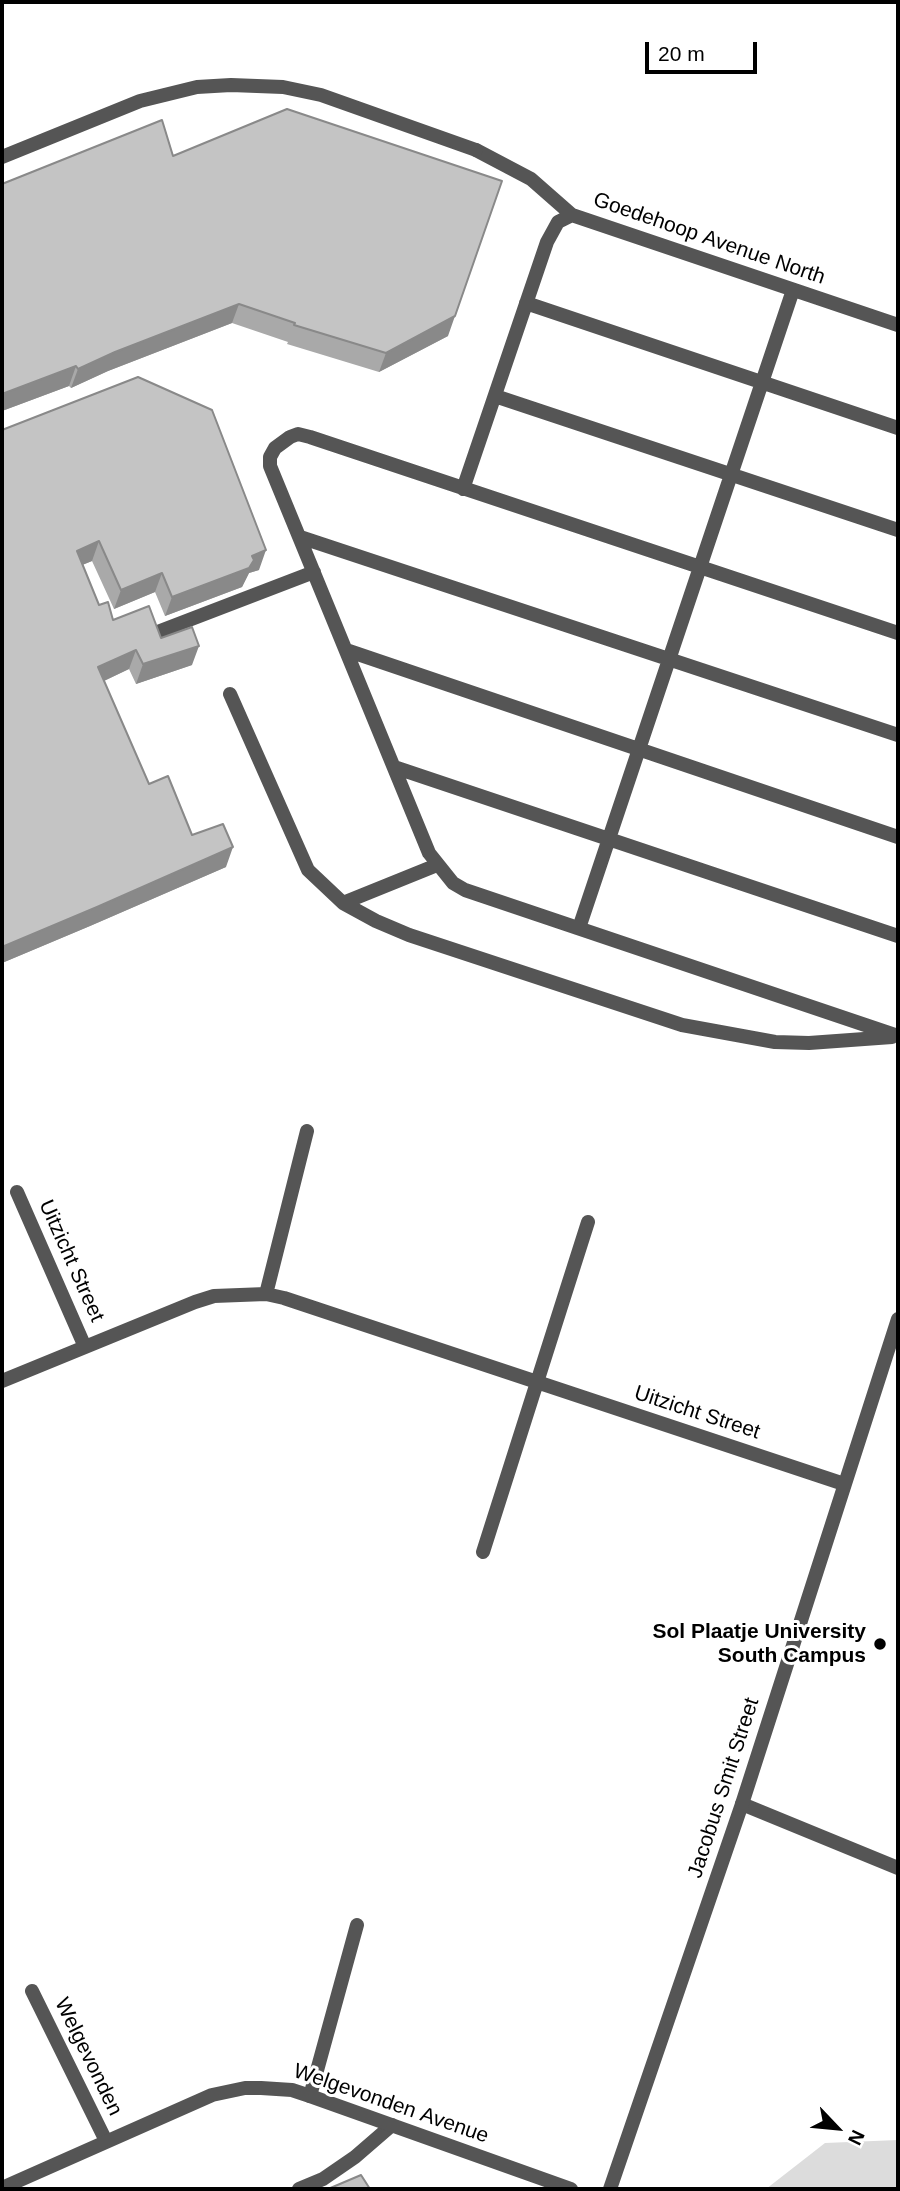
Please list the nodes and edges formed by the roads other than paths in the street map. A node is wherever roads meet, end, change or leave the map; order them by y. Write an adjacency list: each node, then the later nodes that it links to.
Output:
1 (2, 157): 2 (street, Goedehoop Avenue North)
2 (572, 215): 3 (street, Goedehoop Avenue North); 4 (street)
3 (793, 290): 5 (street, Goedehoop Avenue North); 6 (street)
4 (526, 303): 6 (street); 7 (street)
5 (898, 325)
6 (762, 382): 8 (street); 9 (street)
7 (495, 396): 9 (street); 10 (street)
8 (898, 428)
9 (730, 473): 11 (street); 13 (street)
10 (463, 489): 12 (street); 13 (street)
11 (898, 530)
12 (300, 537): 14 (street); 18 (street)
13 (699, 567): 16 (street); 18 (street)
14 (314, 572): 15 (street); 17 (street)
15 (155, 633)
16 (898, 633)
17 (346, 650): 21 (street); 22 (street)
18 (668, 657): 20 (street); 21 (street)
19 (230, 694): 26 (street)
20 (898, 735)
21 (639, 748): 23 (street); 24 (street)
22 (394, 767): 24 (street); 25 (street)
23 (898, 837)
24 (608, 839): 27 (street); 28 (street)
25 (437, 865): 26 (street); 27 (street)
26 (343, 903): 29 (street)
27 (579, 928): 29 (street)
28 (898, 936)
29 (898, 1036)
30 (307, 1131): 33 (street)
31 (17, 1192): 35 (street, Uitzicht Street)
32 (588, 1222): 37 (street)
33 (266, 1294): 35 (street, Uitzicht Street); 37 (street, Uitzicht Street)
34 (898, 1319): 38 (street, Jacobus Smit Street)
35 (85, 1347): 36 (street, Uitzicht Street)
36 (2, 1381)
37 (536, 1381): 38 (street, Uitzicht Street); 39 (street)
38 (844, 1484): 40 (street, Jacobus Smit Street)
39 (483, 1552)
40 (742, 1804): 41 (street); 50 (street, Jacobus Smit Street)
41 (898, 1868)
42 (357, 1925): 44 (street)
43 (32, 1991): 46 (street, Welgevonden)
44 (310, 2096): 45 (street, Welgevonden Avenue); 46 (street, Welgevonden Avenue)
45 (392, 2125): 48 (street); 49 (street, Welgevonden Avenue)
46 (106, 2141): 47 (street, Welgevonden Avenue)
47 (2, 2188)
48 (299, 2189)
49 (572, 2189)
50 (610, 2189)

